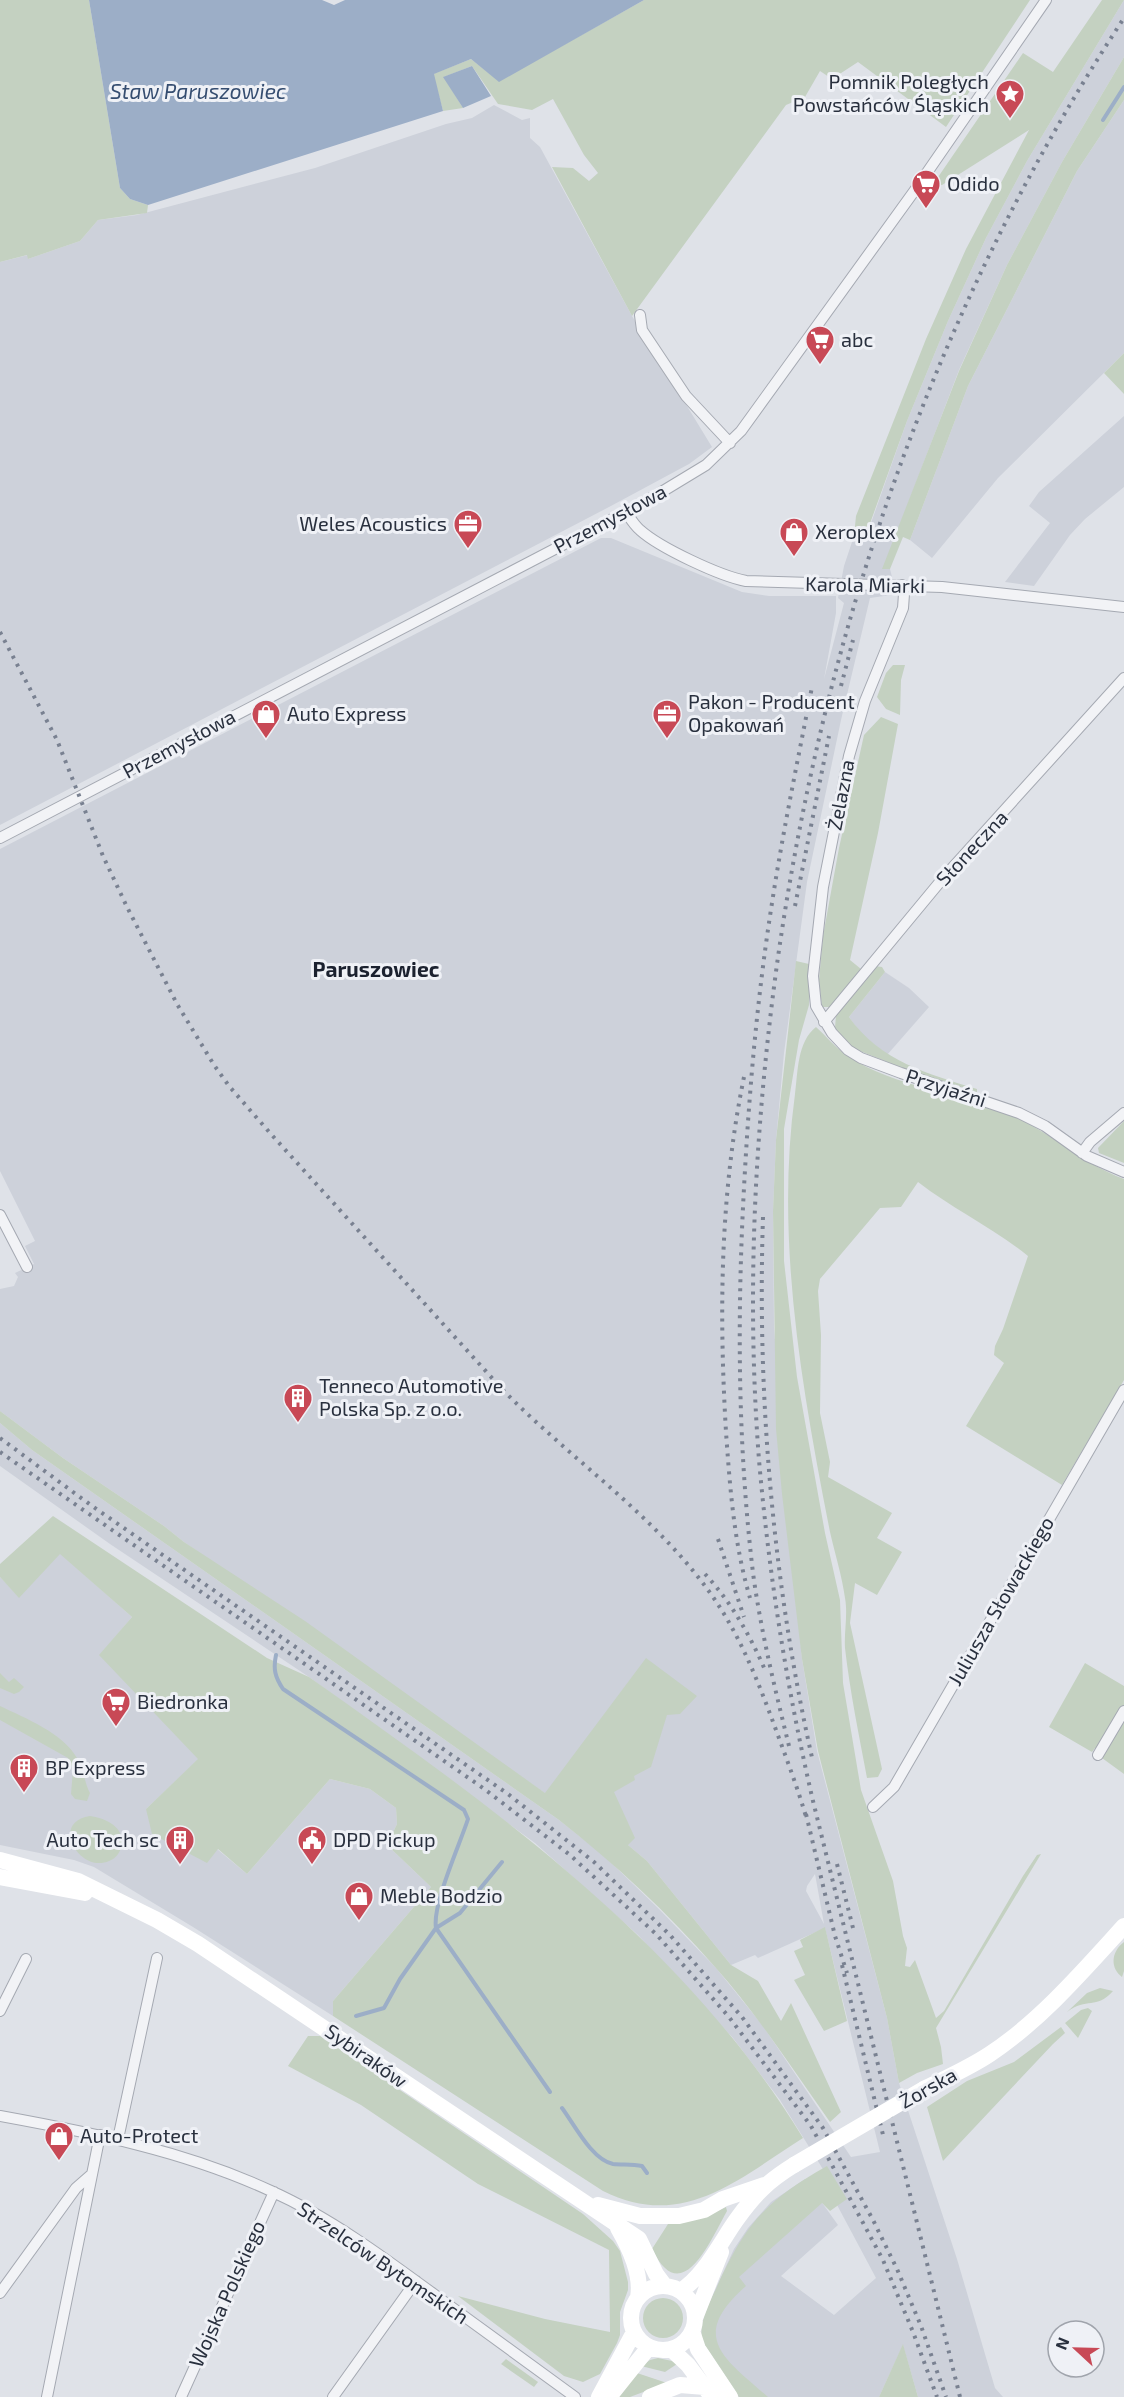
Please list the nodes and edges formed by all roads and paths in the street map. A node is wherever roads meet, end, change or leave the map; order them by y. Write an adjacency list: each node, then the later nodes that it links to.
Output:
1 (1046, 0): 3 (street, Przemysłowa)
2 (640, 315): 3 (street)
3 (730, 443): 4 (street, Przemysłowa)
4 (626, 512): 5 (street, Karola Miarki); 8 (street, Przemysłowa)
5 (902, 585): 6 (street, Karola Miarki); 9 (street, Żelazna)
6 (1124, 607)
7 (1124, 678): 9 (street, Słoneczna)
8 (0, 838)
9 (821, 1017): 11 (street, Przyjaźni)
10 (1124, 1113): 11 (street)
11 (1082, 1153): 12 (street, Przyjaźni)
12 (1124, 1173)
13 (0, 1215): 14 (street)
14 (27, 1267)
15 (1124, 1390): 18 (street, Juliusza Słowackiego)
16 (1124, 1711): 17 (street)
17 (1098, 1755)
18 (873, 1807)
19 (0, 1860): 21 (main road, Sybiraków)
20 (0, 1877): 21 (main road, Sybiraków)
21 (111, 1899): 32 (main road, Sybiraków)
22 (1124, 1926): 30 (main road, Żorska, bridge)
23 (157, 1958): 28 (street)
24 (26, 1959): 25 (street)
25 (0, 2011)
26 (0, 2116): 27 (street, Strzelców Bytomskich)
27 (100, 2135): 28 (street, Strzelców Bytomskich); 29 (street)
28 (118, 2139): 31 (street, Strzelców Bytomskich)
29 (92, 2174): 37 (street); 44 (street)
30 (764, 2185): 32 (main road); 34 (main road, Żorska)
31 (274, 2192): 35 (street, Strzelców Bytomskich); 45 (street, Wojska Polskiego)
32 (586, 2202): 33 (main road, Sybiraków)
33 (615, 2223): 36 (main road, Sybiraków); 38 (main road, Sybiraków)
34 (725, 2239): 36 (main road, Żorska); 39 (main road, Żorska)
35 (416, 2281): 46 (street); 47 (street, Strzelców Bytomskich)
36 (673, 2288): 38 (main road); 39 (main road)
37 (0, 2293)
38 (638, 2298): 40 (main road)
39 (693, 2324): 42 (main road); 51 (main road)
40 (634, 2332): 41 (main road); 48 (main road)
41 (649, 2347): 42 (main road); 49 (main road)
42 (671, 2349): 43 (main road)
43 (708, 2392): 50 (main road)
44 (47, 2397)
45 (181, 2397)
46 (333, 2397)
47 (575, 2397)
48 (599, 2397)
49 (609, 2397)
50 (650, 2397)
51 (730, 2397)

